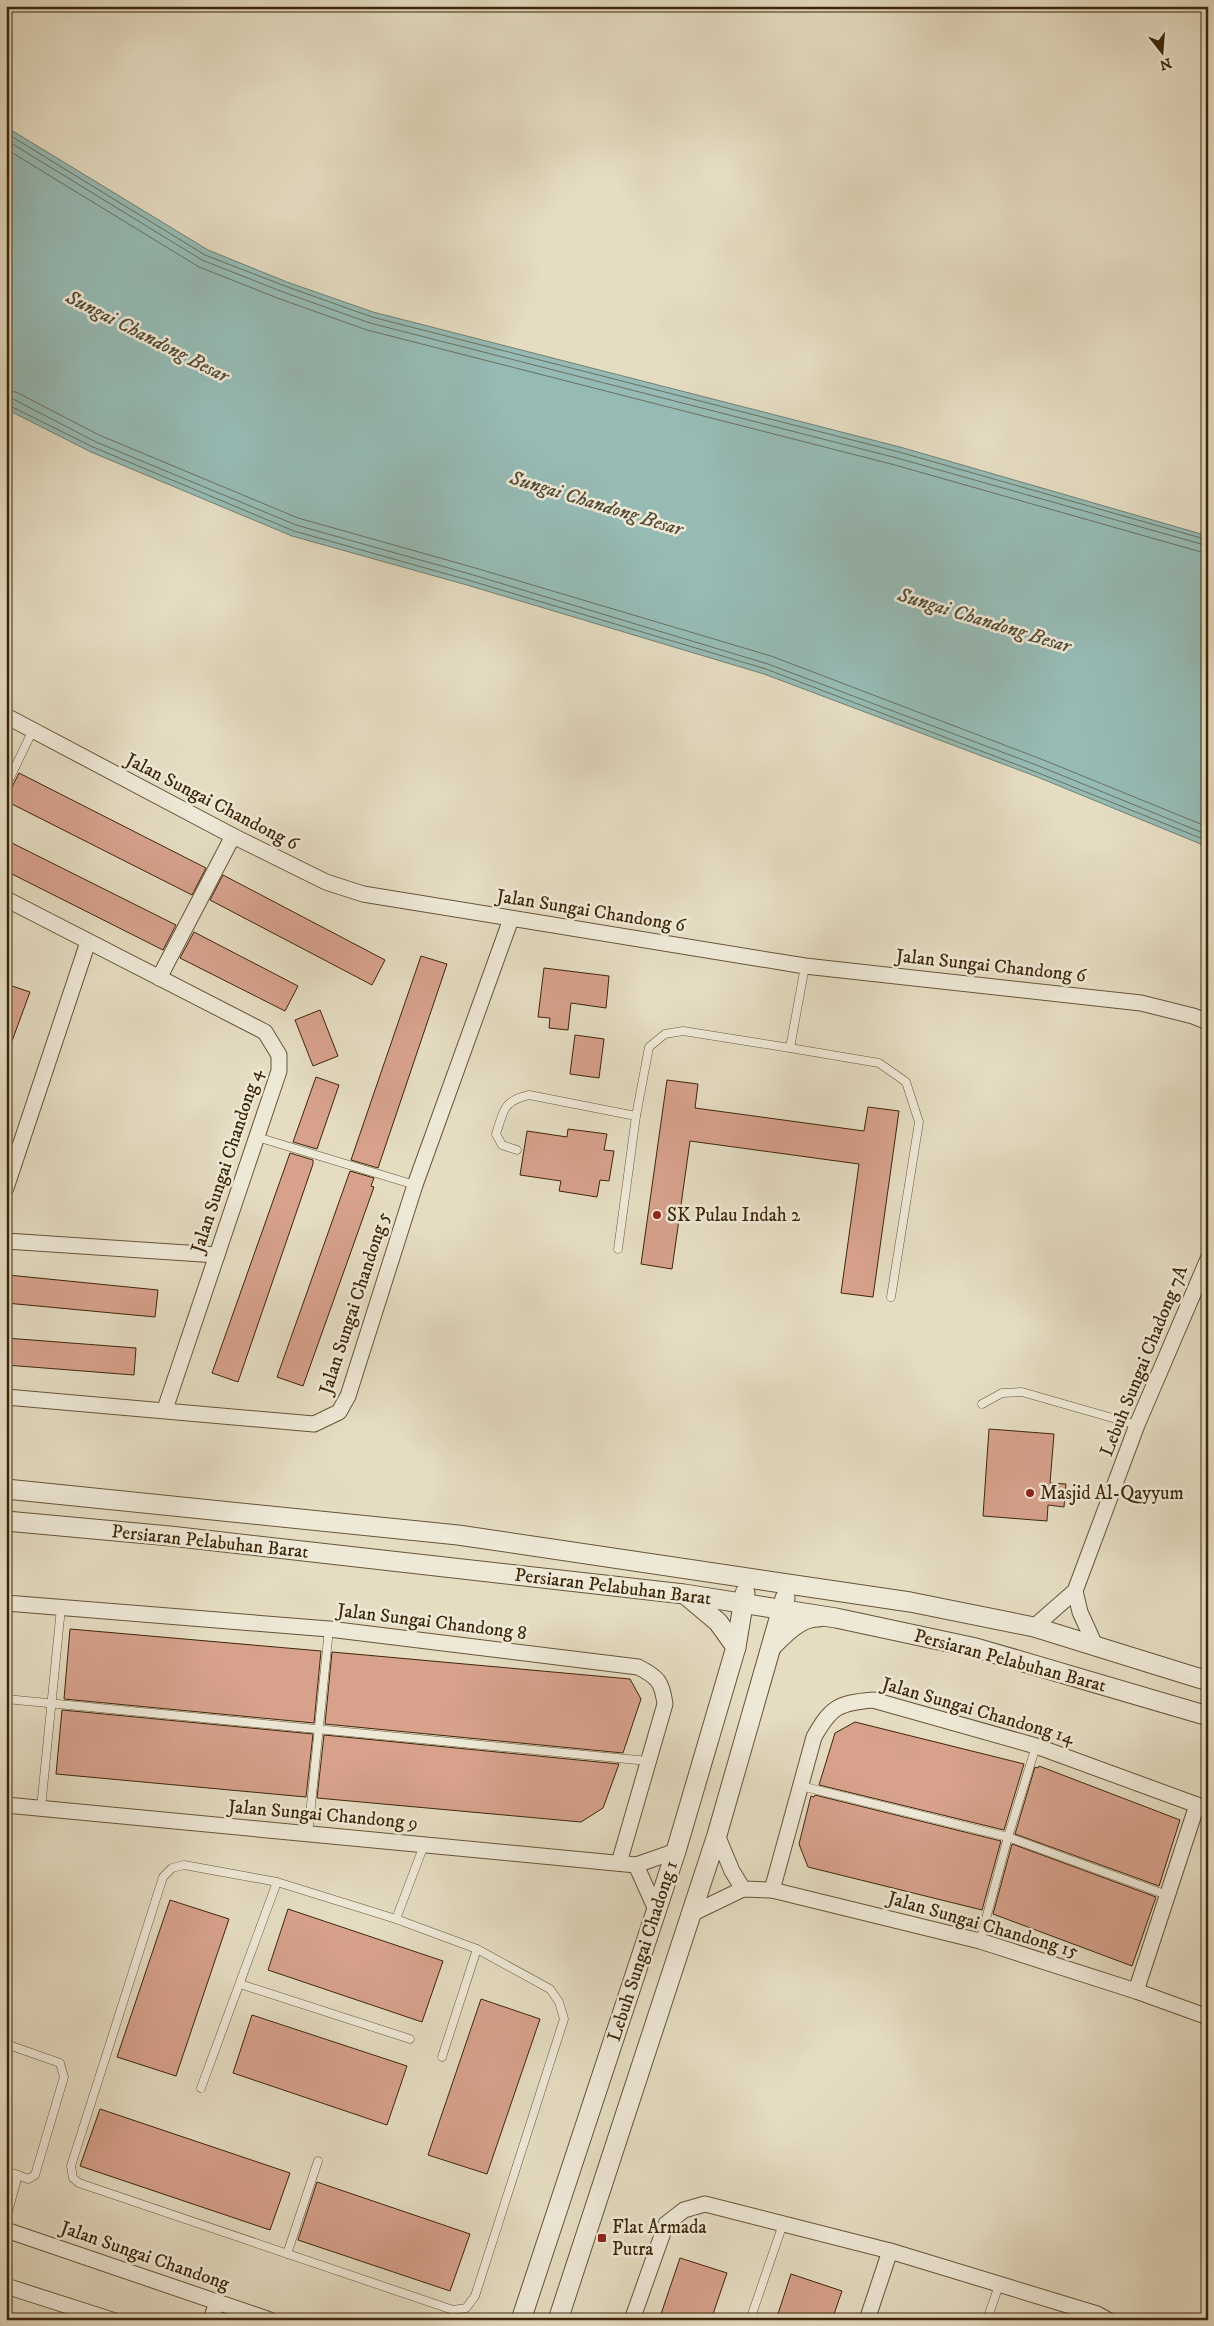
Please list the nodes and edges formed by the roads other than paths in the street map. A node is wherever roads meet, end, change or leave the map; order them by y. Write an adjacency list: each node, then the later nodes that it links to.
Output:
1 (6, 716): 2 (street, Jalan Sungai Chandong 6)
2 (32, 732): 3 (lane); 4 (street, Jalan Sungai Chandong 6)
3 (6, 786)
4 (233, 836): 6 (street, Jalan Sungai Chandong 6); 9 (street)
5 (6, 899): 7 (street, Jalan Sungai Chandong 4)
6 (511, 919): 8 (street, Jalan Sungai Chandong 6); 16 (street, Jalan Sungai Chandong 5)
7 (88, 942): 9 (street, Jalan Sungai Chandong 4); 15 (street)
8 (805, 966): 10 (street, Jalan Sungai Chandong 6); 11 (lane)
9 (159, 978): 13 (street, Jalan Sungai Chandong 4)
10 (1208, 1022)
11 (790, 1048): 12 (lane); 22 (lane)
12 (636, 1116): 14 (lane); 19 (lane)
13 (257, 1138): 16 (lane); 20 (street, Jalan Sungai Chandong 4)
14 (517, 1150)
15 (10, 1162): 17 (street)
16 (415, 1185): 25 (street, Jalan Sungai Chandong 5)
17 (6, 1188)
18 (6, 1240): 20 (street)
19 (618, 1250)
20 (217, 1255): 25 (street, Jalan Sungai Chandong 4)
21 (1207, 1263): 26 (street, Lebuh Sungai Chadong 7A)
22 (891, 1297)
23 (6, 1397): 25 (street, Jalan Sungai Chandong 5)
24 (982, 1404): 26 (lane)
25 (165, 1409)
26 (1137, 1425): 33 (street, Lebuh Sungai Chadong 7A)
27 (6, 1489): 28 (street, Persiaran Pelabuhan Barat)
28 (176, 1506): 30 (street); 31 (street, Persiaran Pelabuhan Barat)
29 (6, 1521): 30 (street, Persiaran Pelabuhan Barat)
30 (170, 1536): 34 (street, Persiaran Pelabuhan Barat)
31 (748, 1578): 32 (street, Persiaran Pelabuhan Barat); 36 (street, Lebuh Sungai Chadong 1)
32 (789, 1585): 38 (street, Lebuh Sungai Chadong 1); 40 (street, Persiaran Pelabuhan Barat)
33 (1075, 1590): 40 (street); 43 (street)
34 (684, 1594): 36 (street, Persiaran Pelabuhan Barat); 44 (street)
35 (6, 1603): 37 (street, Jalan Sungai Chandong 8)
36 (742, 1604): 38 (street, Persiaran Pelabuhan Barat); 44 (street, Lebuh Sungai Chadong 1)
37 (61, 1608): 41 (street, Jalan Sungai Chandong 8); 47 (lane)
38 (782, 1610): 39 (street, Persiaran Pelabuhan Barat); 42 (street, Lebuh Sungai Chadong 1)
39 (836, 1618): 42 (street); 48 (street, Persiaran Pelabuhan Barat)
40 (1034, 1627): 43 (street, Persiaran Pelabuhan Barat)
41 (329, 1629): 49 (lane); 51 (street, Jalan Sungai Chandong 8)
42 (773, 1645): 57 (street, Lebuh Sungai Chadong 1)
43 (1095, 1645): 45 (street, Persiaran Pelabuhan Barat)
44 (736, 1647): 60 (street, Lebuh Sungai Chadong 1)
45 (1208, 1681)
46 (6, 1699): 47 (lane)
47 (51, 1703): 49 (lane); 55 (lane)
48 (1208, 1716)
49 (319, 1729): 51 (lane); 56 (lane)
50 (1036, 1746): 52 (street, Jalan Sungai Chandong 14); 54 (street, Jalan Sungai Chandong 14); 58 (lane)
51 (648, 1761): 61 (street, Jalan Sungai Chandong 8)
52 (801, 1786): 58 (lane); 65 (street, Jalan Sungai Chandong 14)
53 (6, 1805): 55 (street, Jalan Sungai Chandong 9)
54 (1202, 1807): 66 (street)
55 (41, 1808): 56 (street, Jalan Sungai Chandong 9)
56 (308, 1834): 59 (street, Jalan Sungai Chandong 9)
57 (717, 1835): 64 (street); 68 (street, Lebuh Sungai Chadong 1)
58 (1008, 1837): 66 (lane); 70 (lane)
59 (424, 1845): 61 (street, Jalan Sungai Chandong 9); 69 (lane)
60 (676, 1850): 62 (street, Jalan Sungai Chandong 9); 67 (street, Lebuh Sungai Chadong 1)
61 (619, 1863): 62 (street, Jalan Sungai Chandong 9)
62 (636, 1865): 67 (street)
63 (277, 1882): 69 (lane); 72 (lane); 86 (lane)
64 (743, 1888): 65 (street, Jalan Sungai Chandong 15); 68 (street)
65 (772, 1890): 70 (street, Jalan Sungai Chandong 15)
66 (1167, 1894): 73 (street)
67 (657, 1912): 94 (street, Lebuh Sungai Chadong 1)
68 (689, 1915): 95 (street, Lebuh Sungai Chadong 1)
69 (396, 1919): 71 (lane)
70 (980, 1941): 73 (street, Jalan Sungai Chandong 15)
71 (477, 1949): 77 (lane); 86 (lane)
72 (240, 1984): 75 (lane); 78 (lane)
73 (1136, 1991): 74 (street, Jalan Sungai Chandong 15)
74 (1208, 2017)
75 (410, 2039)
76 (6, 2044): 81 (lane)
77 (442, 2057)
78 (201, 2088)
79 (318, 2162): 86 (lane)
80 (6, 2172): 81 (lane)
81 (18, 2175): 82 (lane)
82 (6, 2219)
83 (783, 2224): 85 (street); 96 (street); 97 (lane)
84 (6, 2230): 89 (street, Jalan Sungai Chandong)
85 (890, 2251): 87 (street); 98 (street)
86 (287, 2254)
87 (1000, 2284): 90 (street); 99 (lane)
88 (6, 2286): 91 (street)
89 (217, 2302): 92 (street); 93 (street, Jalan Sungai Chandong)
90 (1100, 2318)
91 (112, 2320)
92 (211, 2320)
93 (270, 2320)
94 (521, 2320)
95 (558, 2320)
96 (632, 2320)
97 (750, 2320)
98 (866, 2320)
99 (986, 2320)

